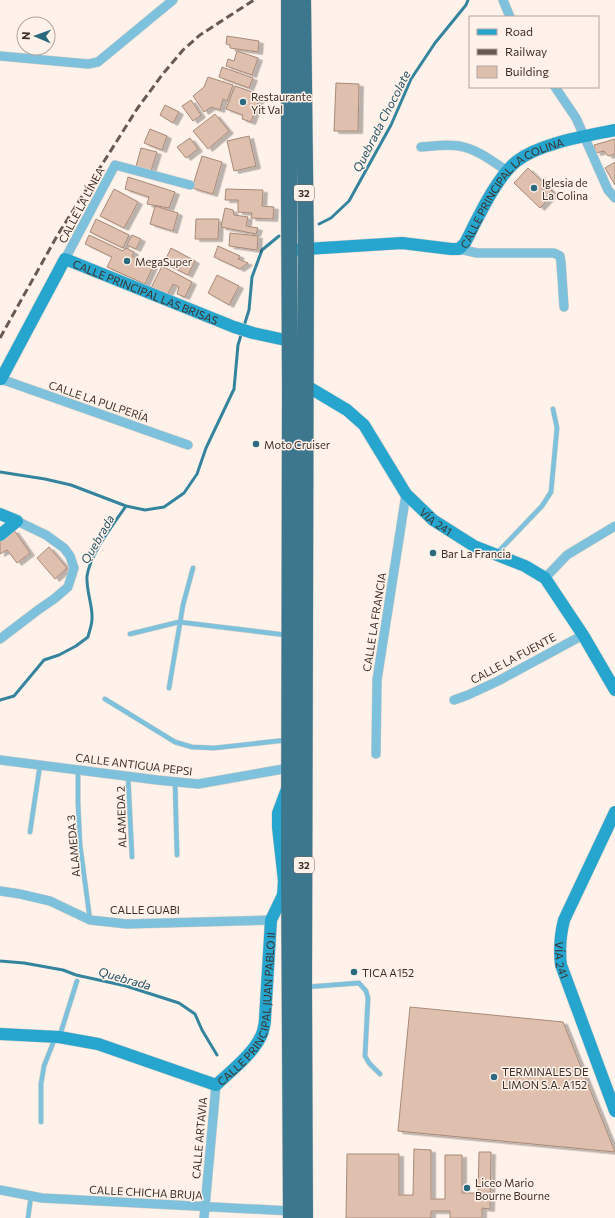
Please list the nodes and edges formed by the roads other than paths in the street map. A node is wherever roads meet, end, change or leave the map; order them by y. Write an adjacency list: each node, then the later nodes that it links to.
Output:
1 (173, 0): 6 (street)
2 (289, 0): 16 (highway, 32)
3 (303, 0): 14 (highway, 32)
4 (503, 0): 5 (street)
5 (510, 16)
6 (0, 56)
7 (556, 88): 9 (street)
8 (615, 130): 9 (street, CALLE PRINCIPAL LA COLINA)
9 (584, 136): 11 (street, CALLE PRINCIPAL LA COLINA); 13 (street)
10 (421, 147): 11 (street)
11 (507, 171): 15 (street, CALLE PRINCIPAL LA COLINA)
12 (190, 185): 17 (street, CALLE LA LÍNEA)
13 (615, 198)
14 (306, 249): 15 (street, CALLE PRINCIPAL LA COLINA); 16 (street, CALLE PRINCIPAL LA COLINA); 21 (highway, 32)
15 (459, 249): 18 (street)
16 (290, 250): 19 (highway, 32)
17 (65, 259): 19 (street, CALLE PRINCIPAL LAS BRISAS); 20 (street, CALLE PRINCIPAL LAS BRISAS)
18 (564, 307)
19 (290, 341): 21 (highway, 32)
20 (0, 380): 23 (street, CALLE LA PULPERÍA)
21 (298, 385): 24 (street, VÍA 241); 35 (highway, 32); 57 (highway, 32)
22 (553, 409): 29 (lane)
23 (188, 446)
24 (406, 494): 29 (street, VÍA 241); 42 (street, CALLE LA FRANCIA)
25 (0, 514): 26 (street)
26 (17, 521): 28 (street); 36 (street)
27 (615, 526): 31 (street)
28 (0, 535)
29 (495, 554): 31 (street, VÍA 241)
30 (193, 568): 32 (lane)
31 (545, 578): 34 (street, VÍA 241)
32 (179, 622): 33 (lane); 35 (lane); 37 (lane)
33 (130, 634)
34 (583, 635): 38 (street, VÍA 241); 40 (street, CALLE LA FUENTE)
35 (289, 636): 41 (highway, 32)
36 (0, 639)
37 (169, 688)
38 (615, 690)
39 (105, 699): 41 (lane)
40 (454, 700)
41 (289, 739): 46 (highway, 32)
42 (376, 754)
43 (0, 760): 44 (street, CALLE ANTIGUA PEPSI)
44 (40, 765): 45 (street, CALLE ANTIGUA PEPSI); 50 (lane)
45 (78, 770): 47 (street, CALLE ANTIGUA PEPSI); 54 (lane, ALAMEDA 3)
46 (289, 775): 48 (street, CALLE ANTIGUA PEPSI); 55 (street, CALLE PRINCIPAL JUAN PABLO II); 67 (highway, 32)
47 (128, 776): 48 (street, CALLE ANTIGUA PEPSI); 52 (lane, ALAMEDA 2)
48 (175, 782): 51 (lane)
49 (615, 812): 62 (street, VÍA 241)
50 (30, 832)
51 (177, 855)
52 (132, 856)
53 (0, 891): 54 (street, CALLE GUABI)
54 (90, 920): 55 (street, CALLE GUABI)
55 (271, 920): 61 (street, CALLE PRINCIPAL JUAN PABLO II)
56 (77, 981): 59 (lane)
57 (304, 987): 60 (lane); 70 (highway, 32)
58 (0, 1034): 59 (street, CALLE PRINCIPAL JUAN PABLO II)
59 (57, 1037): 61 (street, CALLE PRINCIPAL JUAN PABLO II); 63 (lane)
60 (380, 1074)
61 (216, 1085): 66 (street, CALLE ARTAVIA)
62 (615, 1111)
63 (42, 1122)
64 (0, 1190): 65 (street, CALLE CHICHA BRUJA)
65 (31, 1196): 66 (street, CALLE CHICHA BRUJA); 68 (lane)
66 (205, 1207): 67 (street, CALLE CHICHA BRUJA); 69 (street, CALLE ARTAVIA)
67 (291, 1215)
68 (28, 1218)
69 (204, 1218)
70 (305, 1218)

